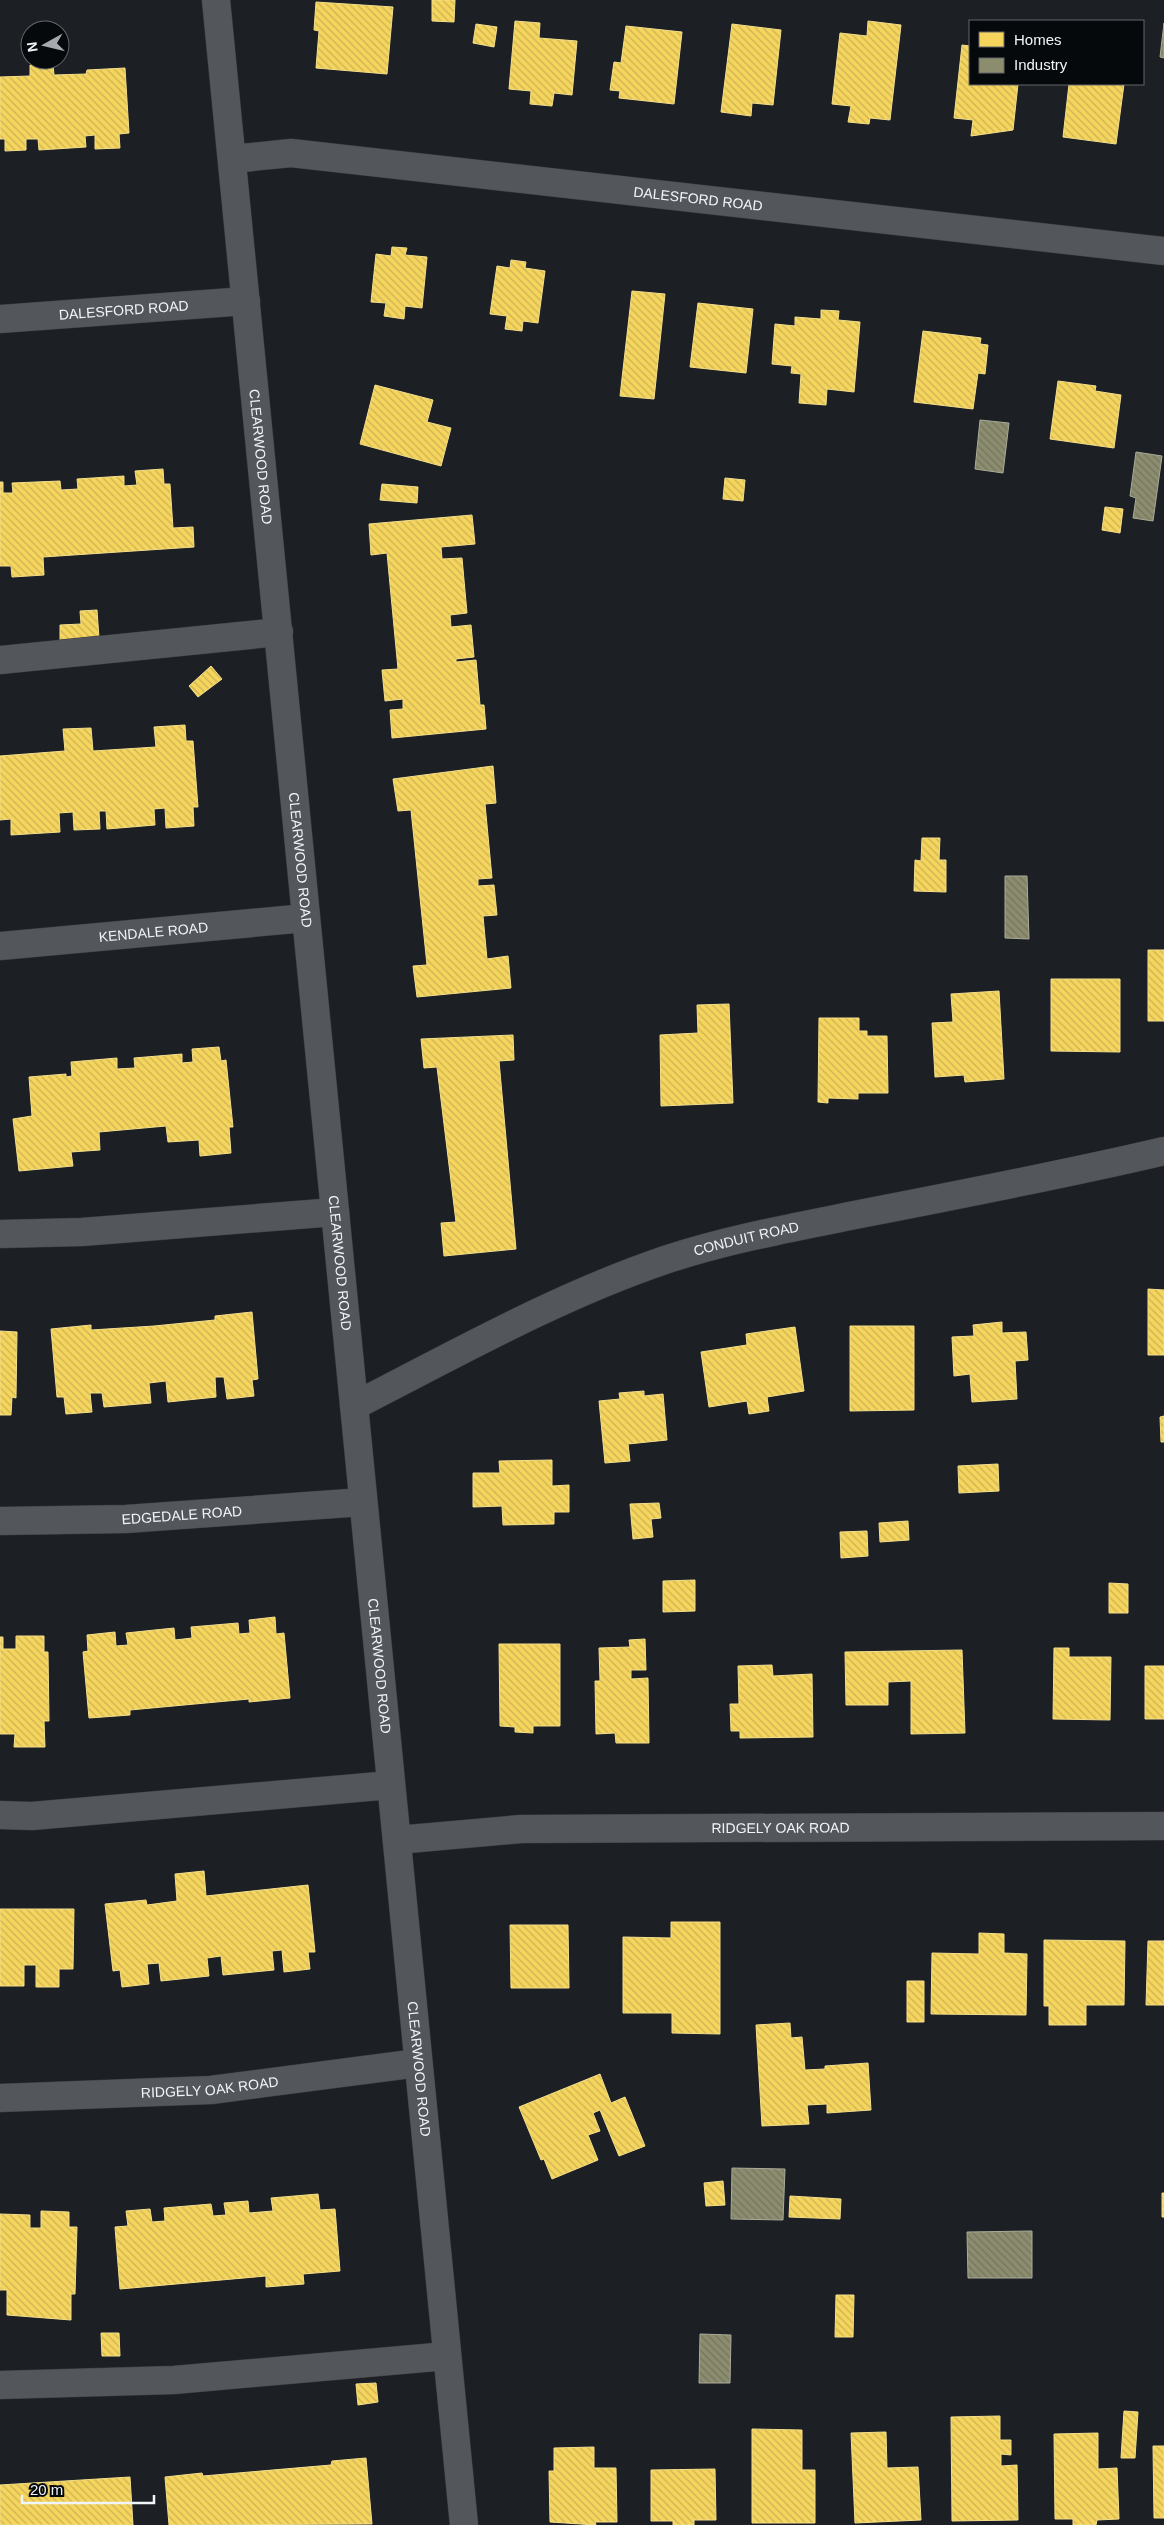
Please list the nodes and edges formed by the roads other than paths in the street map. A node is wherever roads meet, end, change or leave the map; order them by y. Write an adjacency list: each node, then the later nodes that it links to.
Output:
1 (216, 0): 2 (street, CLEARWOOD ROAD)
2 (232, 158): 3 (street, DALESFORD ROAD); 4 (street, CLEARWOOD ROAD)
3 (1164, 251)
4 (246, 301): 5 (street, DALESFORD ROAD); 6 (street, CLEARWOOD ROAD)
5 (0, 318)
6 (279, 632): 7 (street); 8 (street, CLEARWOOD ROAD)
7 (0, 660)
8 (306, 918): 9 (street, KENDALE ROAD); 11 (street, CLEARWOOD ROAD)
9 (0, 946)
10 (1164, 1151): 13 (street, CONDUIT ROAD)
11 (335, 1212): 12 (street); 13 (street, CLEARWOOD ROAD)
12 (0, 1234)
13 (354, 1406): 14 (street, CLEARWOOD ROAD)
14 (363, 1502): 15 (street, EDGEDALE ROAD); 16 (street, CLEARWOOD ROAD)
15 (0, 1521)
16 (391, 1785): 17 (street); 19 (street, CLEARWOOD ROAD)
17 (0, 1815)
18 (1164, 1826): 19 (street, RIDGELY OAK ROAD)
19 (397, 1840): 20 (street, CLEARWOOD ROAD)
20 (418, 2063): 21 (street, RIDGELY OAK ROAD); 22 (street, CLEARWOOD ROAD)
21 (0, 2098)
22 (447, 2356): 23 (street); 24 (street, CLEARWOOD ROAD)
23 (0, 2385)
24 (464, 2525)

